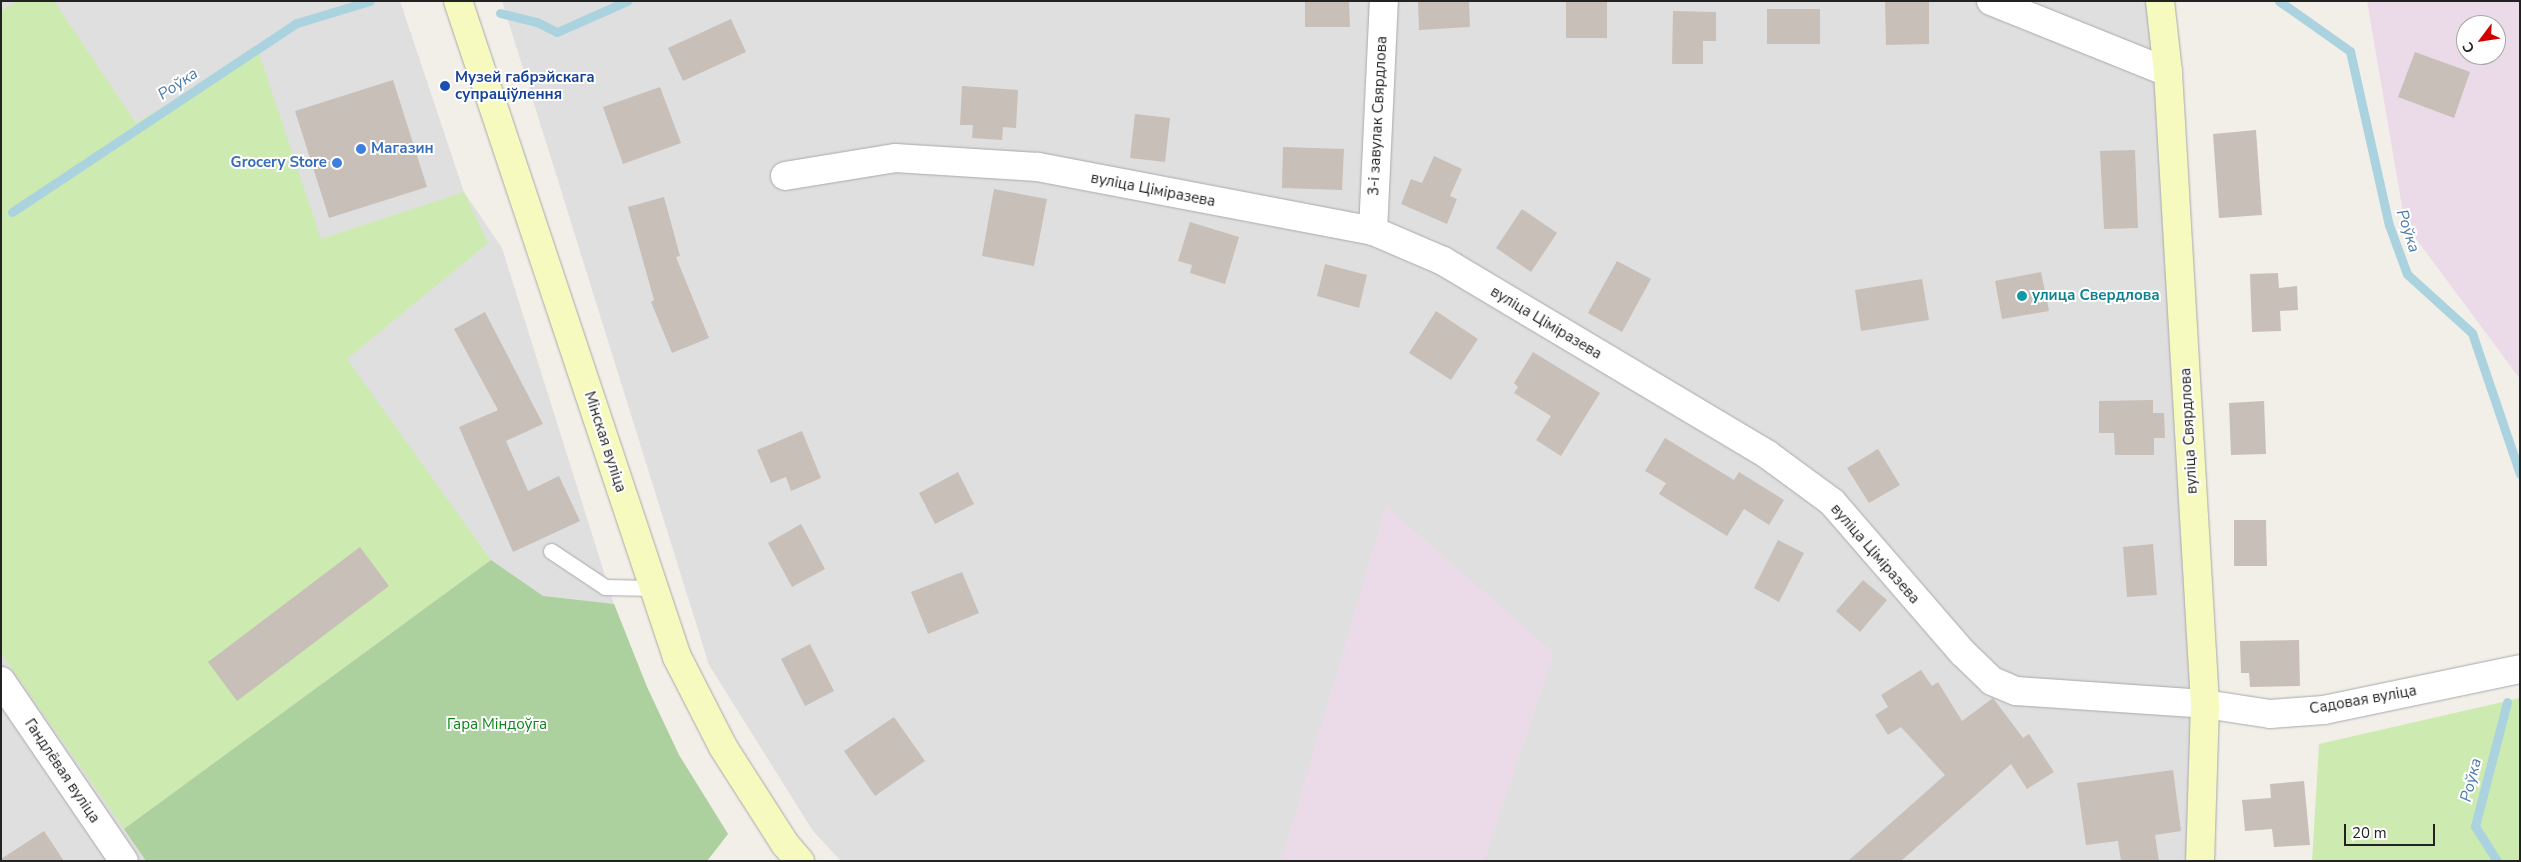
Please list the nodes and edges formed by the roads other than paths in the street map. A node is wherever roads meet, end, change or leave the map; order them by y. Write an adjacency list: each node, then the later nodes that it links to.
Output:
1 (458, 1): 9 (street, Мінская вуліца)
2 (1384, 1): 7 (street, 3-і завулак Свярдлова)
3 (1991, 1): 5 (street)
4 (2160, 1): 5 (street, вуліца Свярдлова)
5 (2168, 72): 12 (street, вуліца Свярдлова)
6 (784, 176): 7 (street, вуліца Ціміразева)
7 (1373, 231): 12 (street, вуліца Ціміразева)
8 (551, 551): 9 (lane)
9 (653, 588): 14 (street, Мінская вуліца)
10 (2520, 669): 12 (street, Садовая вуліца)
11 (1, 681): 13 (street, Гандлёвая вуліца)
12 (2205, 704): 15 (street, вуліца Свярдлова)
13 (124, 861)
14 (800, 861)
15 (2200, 861)

